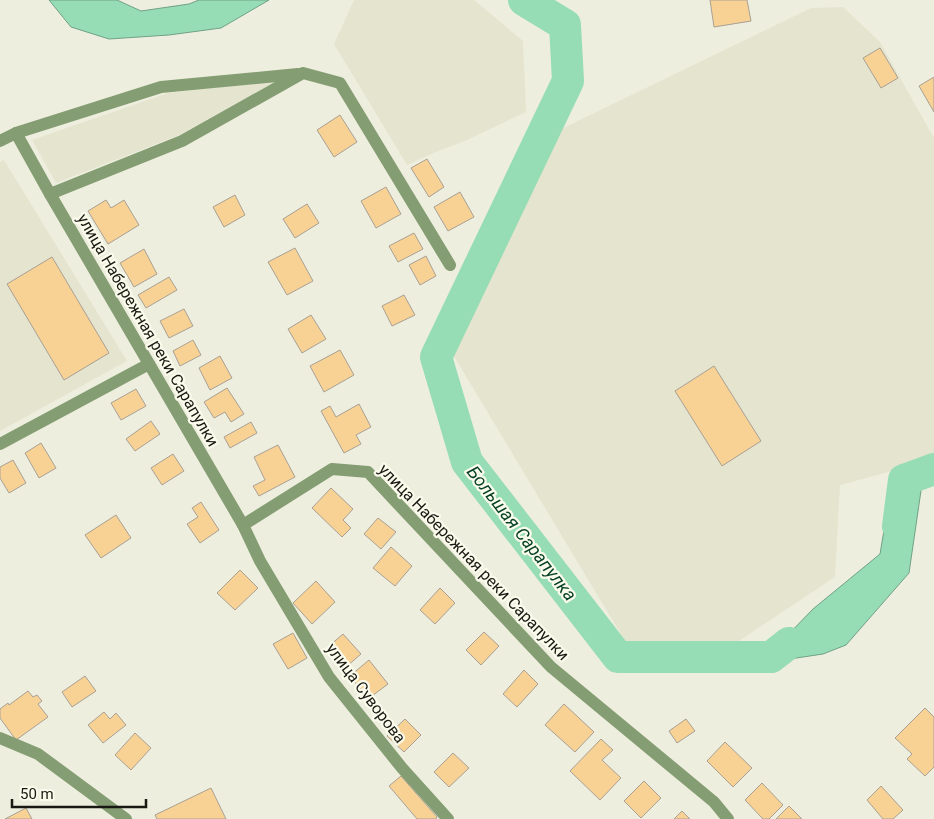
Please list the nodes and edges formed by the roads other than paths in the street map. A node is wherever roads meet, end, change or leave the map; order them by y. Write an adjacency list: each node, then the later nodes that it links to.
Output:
1 (303, 73): 2 (street); 4 (street); 5 (street)
2 (16, 133): 3 (street); 4 (street, улица Набережная реки Сарапулки)
3 (0, 141)
4 (50, 194): 6 (street, улица Набережная реки Сарапулки)
5 (450, 265)
6 (150, 364): 7 (street); 8 (street, улица Набережная реки Сарапулки)
7 (0, 444)
8 (243, 525): 11 (street, улица Суворова); 12 (street, улица Набережная реки Сарапулки)
9 (0, 738): 10 (street)
10 (126, 819)
11 (448, 819)
12 (728, 819)

